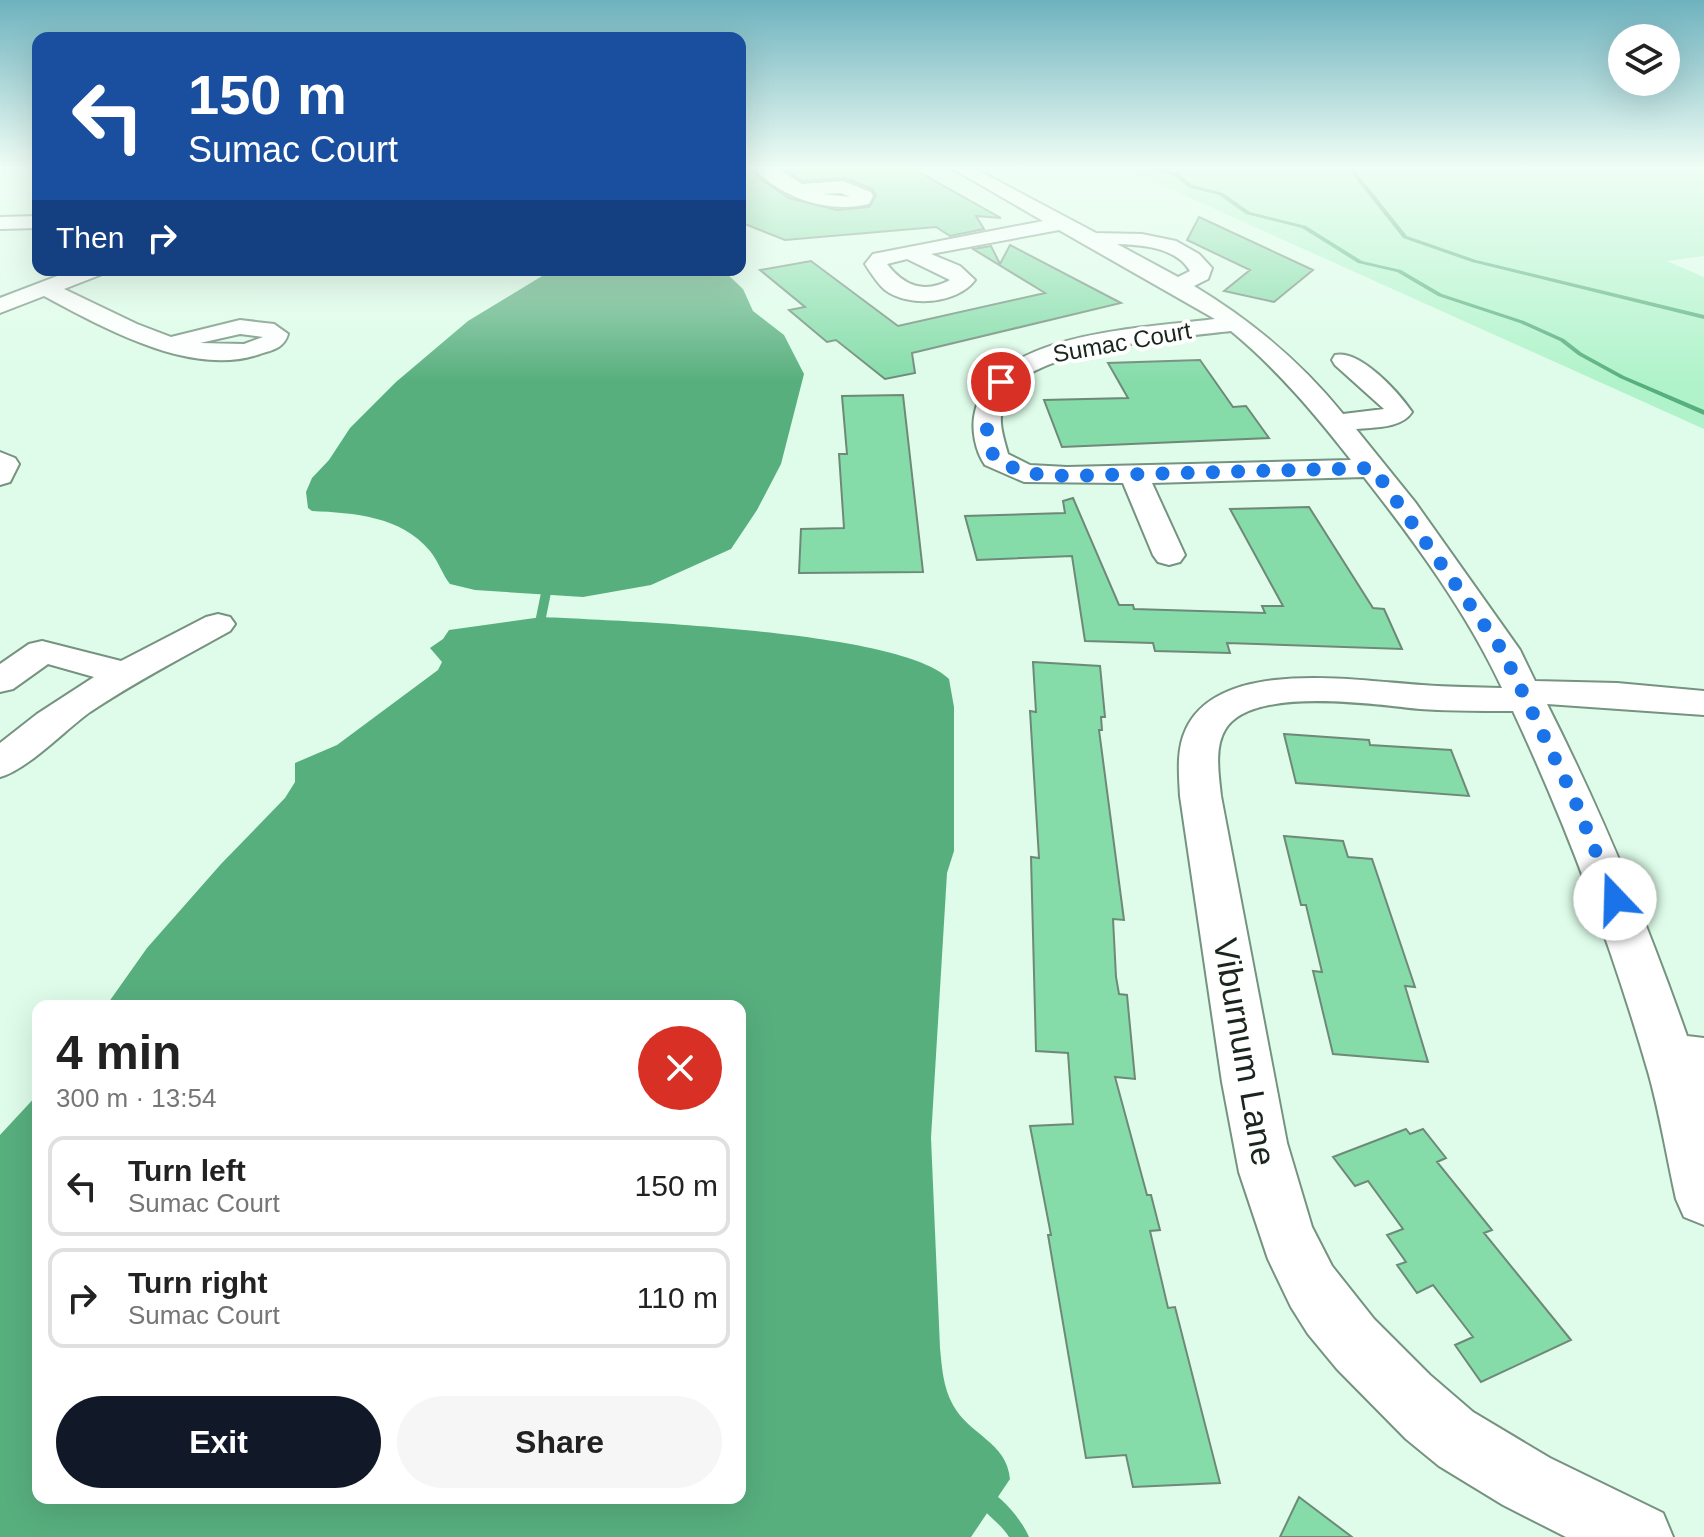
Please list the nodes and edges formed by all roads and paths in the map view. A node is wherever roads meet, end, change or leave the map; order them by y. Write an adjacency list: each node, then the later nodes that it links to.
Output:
1 (1017, 238): 3 (street)
2 (1090, 238): 7 (street)
3 (909, 252)
4 (78, 276): 5 (street)
5 (47, 289): 6 (street); 8 (street)
6 (0, 306)
7 (1235, 323): 10 (street); 13 (street, Sumac Court)
8 (174, 344)
9 (1344, 360): 10 (street)
10 (1339, 423): 12 (street)
11 (0, 461): 14 (street)
12 (1373, 468): 13 (street, Sumac Court); 19 (street)
13 (1134, 475): 15 (street)
14 (0, 476)
15 (1169, 555)
16 (218, 624): 17 (street)
17 (124, 673): 18 (street); 21 (street)
18 (0, 681)
19 (1526, 696): 20 (street, Viburnum Lane); 22 (street); 24 (street, Viburnum Lane)
20 (1704, 703)
21 (8, 747)
22 (1685, 1058): 23 (street)
23 (1704, 1199)
24 (1639, 1537)

